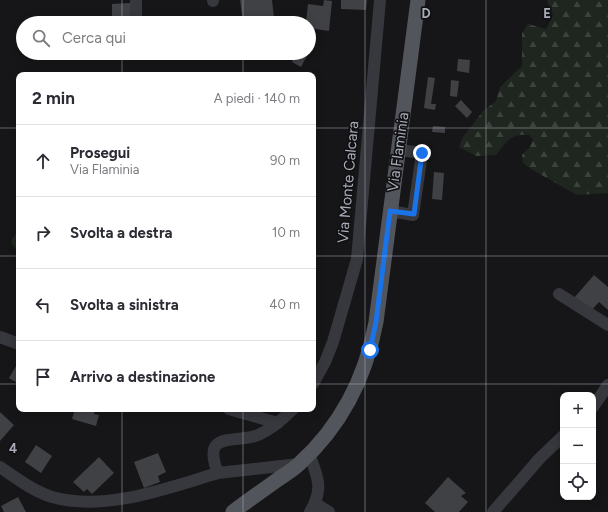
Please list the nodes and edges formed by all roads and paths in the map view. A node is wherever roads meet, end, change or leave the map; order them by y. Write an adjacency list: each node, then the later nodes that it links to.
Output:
1 (136, 0): 4 (street)
2 (380, 0): 11 (street, Via Monte Calcara)
3 (418, 0): 5 (main road, Via Flaminia)
4 (136, 16)
5 (398, 150): 6 (main road, Via Flaminia); 6 (street)
6 (390, 211): 18 (main road, Via Flaminia)
7 (559, 294): 8 (street)
8 (608, 325)
9 (0, 337): 10 (street)
10 (16, 343)
11 (316, 378)
12 (608, 384): 13 (street)
13 (596, 402)
14 (240, 412): 16 (street)
15 (290, 412): 16 (street)
16 (278, 423): 20 (street)
17 (560, 439): 26 (street)
18 (304, 459): 20 (street); 22 (street); 24 (main road, Via Flaminia)
19 (0, 467): 21 (street)
20 (218, 473): 21 (street)
21 (132, 499): 23 (street)
22 (312, 508): 25 (street)
23 (105, 512)
24 (232, 512)
25 (330, 512)
26 (493, 512)

